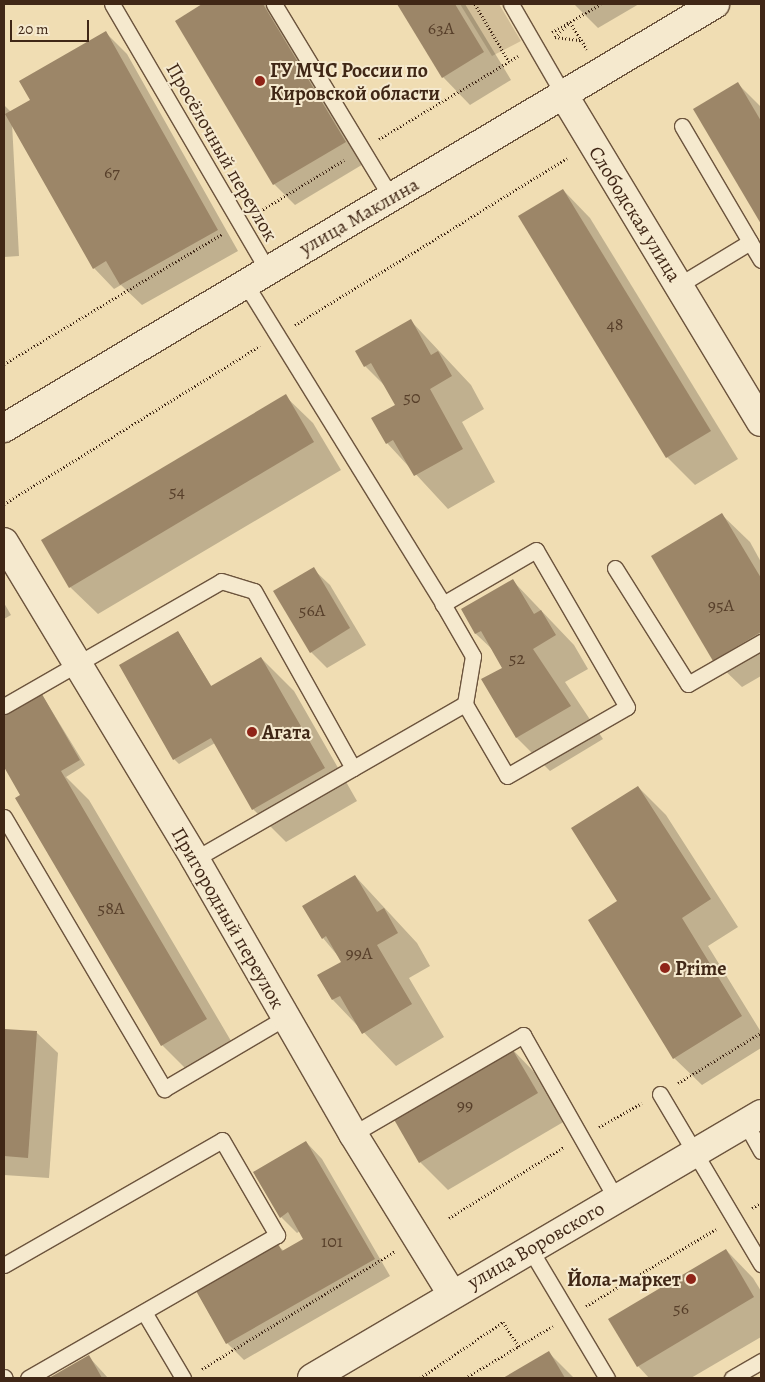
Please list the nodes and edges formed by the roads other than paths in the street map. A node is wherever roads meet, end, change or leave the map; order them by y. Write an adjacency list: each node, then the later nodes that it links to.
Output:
1 (112, 4): 10 (lane, Просёлочный переулок)
2 (274, 4): 7 (lane)
3 (512, 4): 5 (lane, Слободская улица)
4 (715, 4): 5 (street, улица Маклина)
5 (563, 94): 7 (street, улица Маклина); 11 (street, Слободская улица)
6 (682, 126): 8 (lane)
7 (391, 197): 10 (street, улица Маклина)
8 (750, 242): 9 (lane); 11 (lane)
9 (761, 260)
10 (256, 276): 13 (street, улица Маклина); 16 (lane, Просёлочный переулок)
11 (679, 285): 12 (street, Слободская улица)
12 (761, 422)
13 (4, 428)
14 (4, 542): 18 (street, Пригородный переулок)
15 (615, 568): 17 (lane)
16 (443, 604): 19 (lane, Просёлочный переулок); 19 (lane)
17 (761, 642)
18 (77, 662): 20 (lane); 21 (lane); 23 (street, Пригородный переулок)
19 (465, 704): 21 (lane)
20 (4, 706)
21 (353, 768): 23 (lane)
22 (4, 817): 24 (lane)
23 (195, 859): 24 (street, Пригородный переулок)
24 (286, 1017): 27 (street, Пригородный переулок)
25 (660, 1094): 29 (lane)
26 (754, 1119): 28 (lane); 29 (street, улица Воровского)
27 (353, 1134): 30 (lane); 34 (street, Пригородный переулок)
28 (761, 1151)
29 (695, 1153): 30 (street, улица Воровского); 32 (lane)
30 (616, 1199): 31 (street, улица Воровского)
31 (530, 1249): 34 (street, улица Воровского); 40 (lane)
32 (761, 1264)
33 (4, 1265): 35 (lane)
34 (452, 1294): 39 (street, улица Воровского)
35 (144, 1312): 37 (lane); 38 (lane)
36 (761, 1360): 41 (lane)
37 (189, 1376)
38 (28, 1378)
39 (312, 1378)
40 (607, 1378)
41 (732, 1378)

